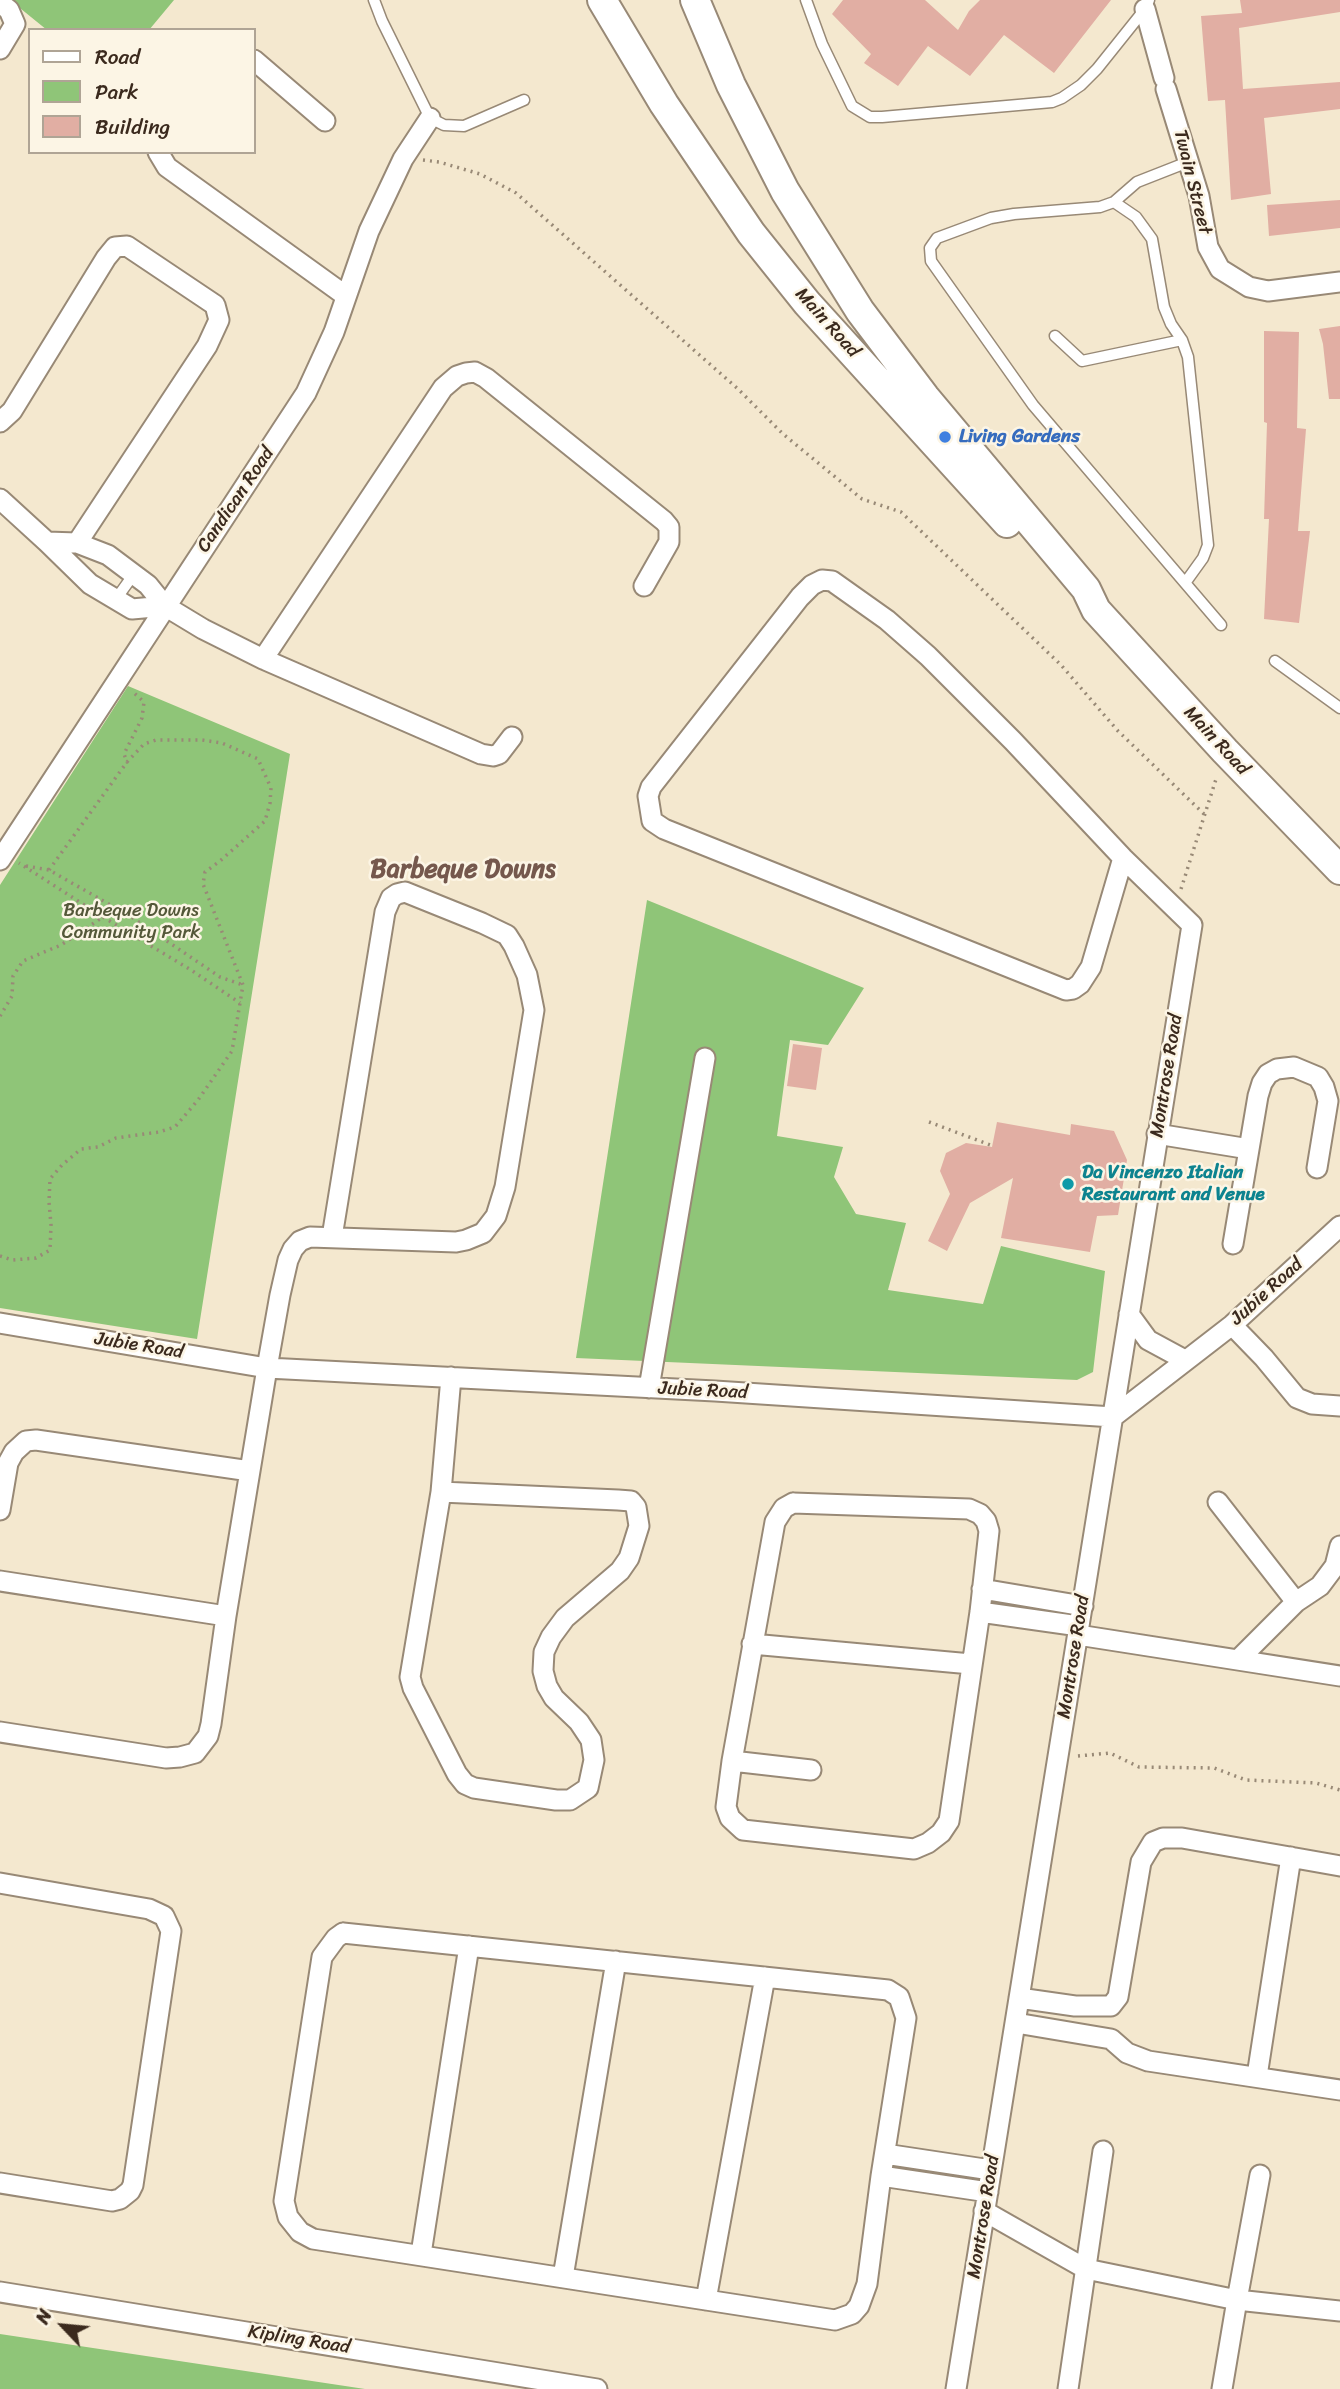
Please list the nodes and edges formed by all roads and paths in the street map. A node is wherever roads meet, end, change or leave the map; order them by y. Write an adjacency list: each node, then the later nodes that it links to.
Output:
1 (374, 0): 10 (lane)
2 (602, 0): 29 (street, Main Road)
3 (695, 0): 29 (street, Main Road)
4 (806, 0): 6 (lane)
5 (0, 3): 7 (street)
6 (1147, 4): 14 (street, Twain Street)
7 (0, 49)
8 (256, 62): 11 (street)
9 (524, 100): 10 (lane)
10 (430, 118): 13 (street, Candican Road)
11 (325, 121)
12 (159, 154): 17 (street)
13 (403, 159): 17 (street, Candican Road); 38 (path)
14 (1188, 162): 15 (lane); 16 (street, Twain Street)
15 (1114, 202): 19 (lane); 25 (lane)
16 (1340, 282)
17 (346, 296): 28 (street, Candican Road)
18 (1055, 336): 19 (lane)
19 (1182, 340): 25 (lane)
20 (0, 422): 23 (street)
21 (0, 499): 22 (street)
22 (47, 542): 23 (street); 27 (street)
23 (78, 543): 24 (street)
24 (134, 574): 27 (lane); 28 (street)
25 (1185, 583): 30 (lane)
26 (644, 586): 31 (street)
27 (116, 599): 28 (street)
28 (165, 606): 31 (street); 33 (street, Candican Road)
29 (1096, 610): 36 (street, Main Road)
30 (1221, 625)
31 (263, 659): 35 (street)
32 (1275, 662): 34 (lane)
33 (119, 677): 37 (path); 39 (street, Candican Road)
34 (1340, 708)
35 (512, 737)
36 (1225, 751): 38 (path); 43 (street, Main Road)
37 (127, 762): 42 (path); 46 (path)
38 (1204, 814): 44 (path)
39 (2, 857): 41 (path)
40 (1123, 858): 40 (street); 44 (street)
41 (24, 866): 42 (path); 45 (path)
42 (49, 870): 46 (path)
43 (1340, 870)
44 (1175, 907): 51 (street, Montrose Road)
45 (103, 917): 47 (path); 48 (path)
46 (243, 985): 47 (path)
47 (240, 1003): 58 (path)
48 (0, 1016)
49 (705, 1058): 65 (street)
50 (929, 1122): 52 (path)
51 (1157, 1134): 53 (street); 59 (street, Montrose Road)
52 (993, 1146)
53 (1249, 1149): 54 (street); 57 (street)
54 (1317, 1168)
55 (1340, 1226): 61 (street, Jubie Road)
56 (332, 1237): 56 (street); 63 (street)
57 (1233, 1244)
58 (0, 1256)
59 (1129, 1314): 62 (street); 67 (street, Montrose Road)
60 (0, 1323): 63 (street, Jubie Road)
61 (1232, 1325): 62 (street, Jubie Road); 66 (street)
62 (1185, 1360): 67 (street, Jubie Road)
63 (267, 1367): 64 (street, Jubie Road); 68 (street)
64 (451, 1377): 65 (street, Jubie Road); 69 (street)
65 (649, 1388): 67 (street, Jubie Road)
66 (1340, 1406)
67 (1112, 1417): 76 (street, Montrose Road)
68 (250, 1471): 71 (street); 78 (street)
69 (441, 1492): 69 (street)
70 (1218, 1502): 75 (street)
71 (0, 1510)
72 (1340, 1546): 75 (street)
73 (0, 1581): 78 (street)
74 (982, 1589): 76 (street); 77 (street); 80 (street)
75 (1296, 1602): 81 (street)
76 (1083, 1606): 79 (street, Montrose Road)
77 (980, 1612): 79 (street); 82 (street)
78 (226, 1616): 84 (street)
79 (1079, 1630): 81 (street); 85 (street, Montrose Road)
80 (752, 1644): 82 (street); 86 (street)
81 (1239, 1659): 83 (street)
82 (971, 1664): 86 (street)
83 (1340, 1676)
84 (0, 1732)
85 (1058, 1758): 88 (path); 95 (street, Montrose Road)
86 (732, 1761): 87 (street)
87 (811, 1770)
88 (1340, 1790)
89 (1291, 1857): 90 (street); 95 (street); 97 (street)
90 (1340, 1866)
91 (0, 1883): 104 (street)
92 (469, 1946): 93 (street); 106 (street); 106 (street)
93 (617, 1961): 94 (street); 108 (street)
94 (765, 1977): 100 (street); 110 (street)
95 (1019, 1998): 96 (street, Montrose Road)
96 (1016, 2023): 97 (street); 101 (street, Montrose Road)
97 (1257, 2076): 98 (street)
98 (1340, 2090)
99 (1103, 2151): 107 (street)
100 (885, 2154): 101 (street); 103 (street)
101 (991, 2170): 105 (street, Montrose Road)
102 (1260, 2175): 111 (street)
103 (881, 2176): 105 (street); 110 (street)
104 (0, 2183)
105 (986, 2202): 107 (street); 114 (street, Montrose Road)
106 (421, 2254): 108 (street)
107 (1086, 2269): 111 (street); 115 (street)
108 (563, 2277): 110 (street)
109 (0, 2292): 113 (street, Kipling Road)
110 (706, 2300)
111 (1237, 2300): 112 (street); 116 (street)
112 (1340, 2311)
113 (597, 2389)
114 (957, 2389)
115 (1068, 2389)
116 (1222, 2389)

